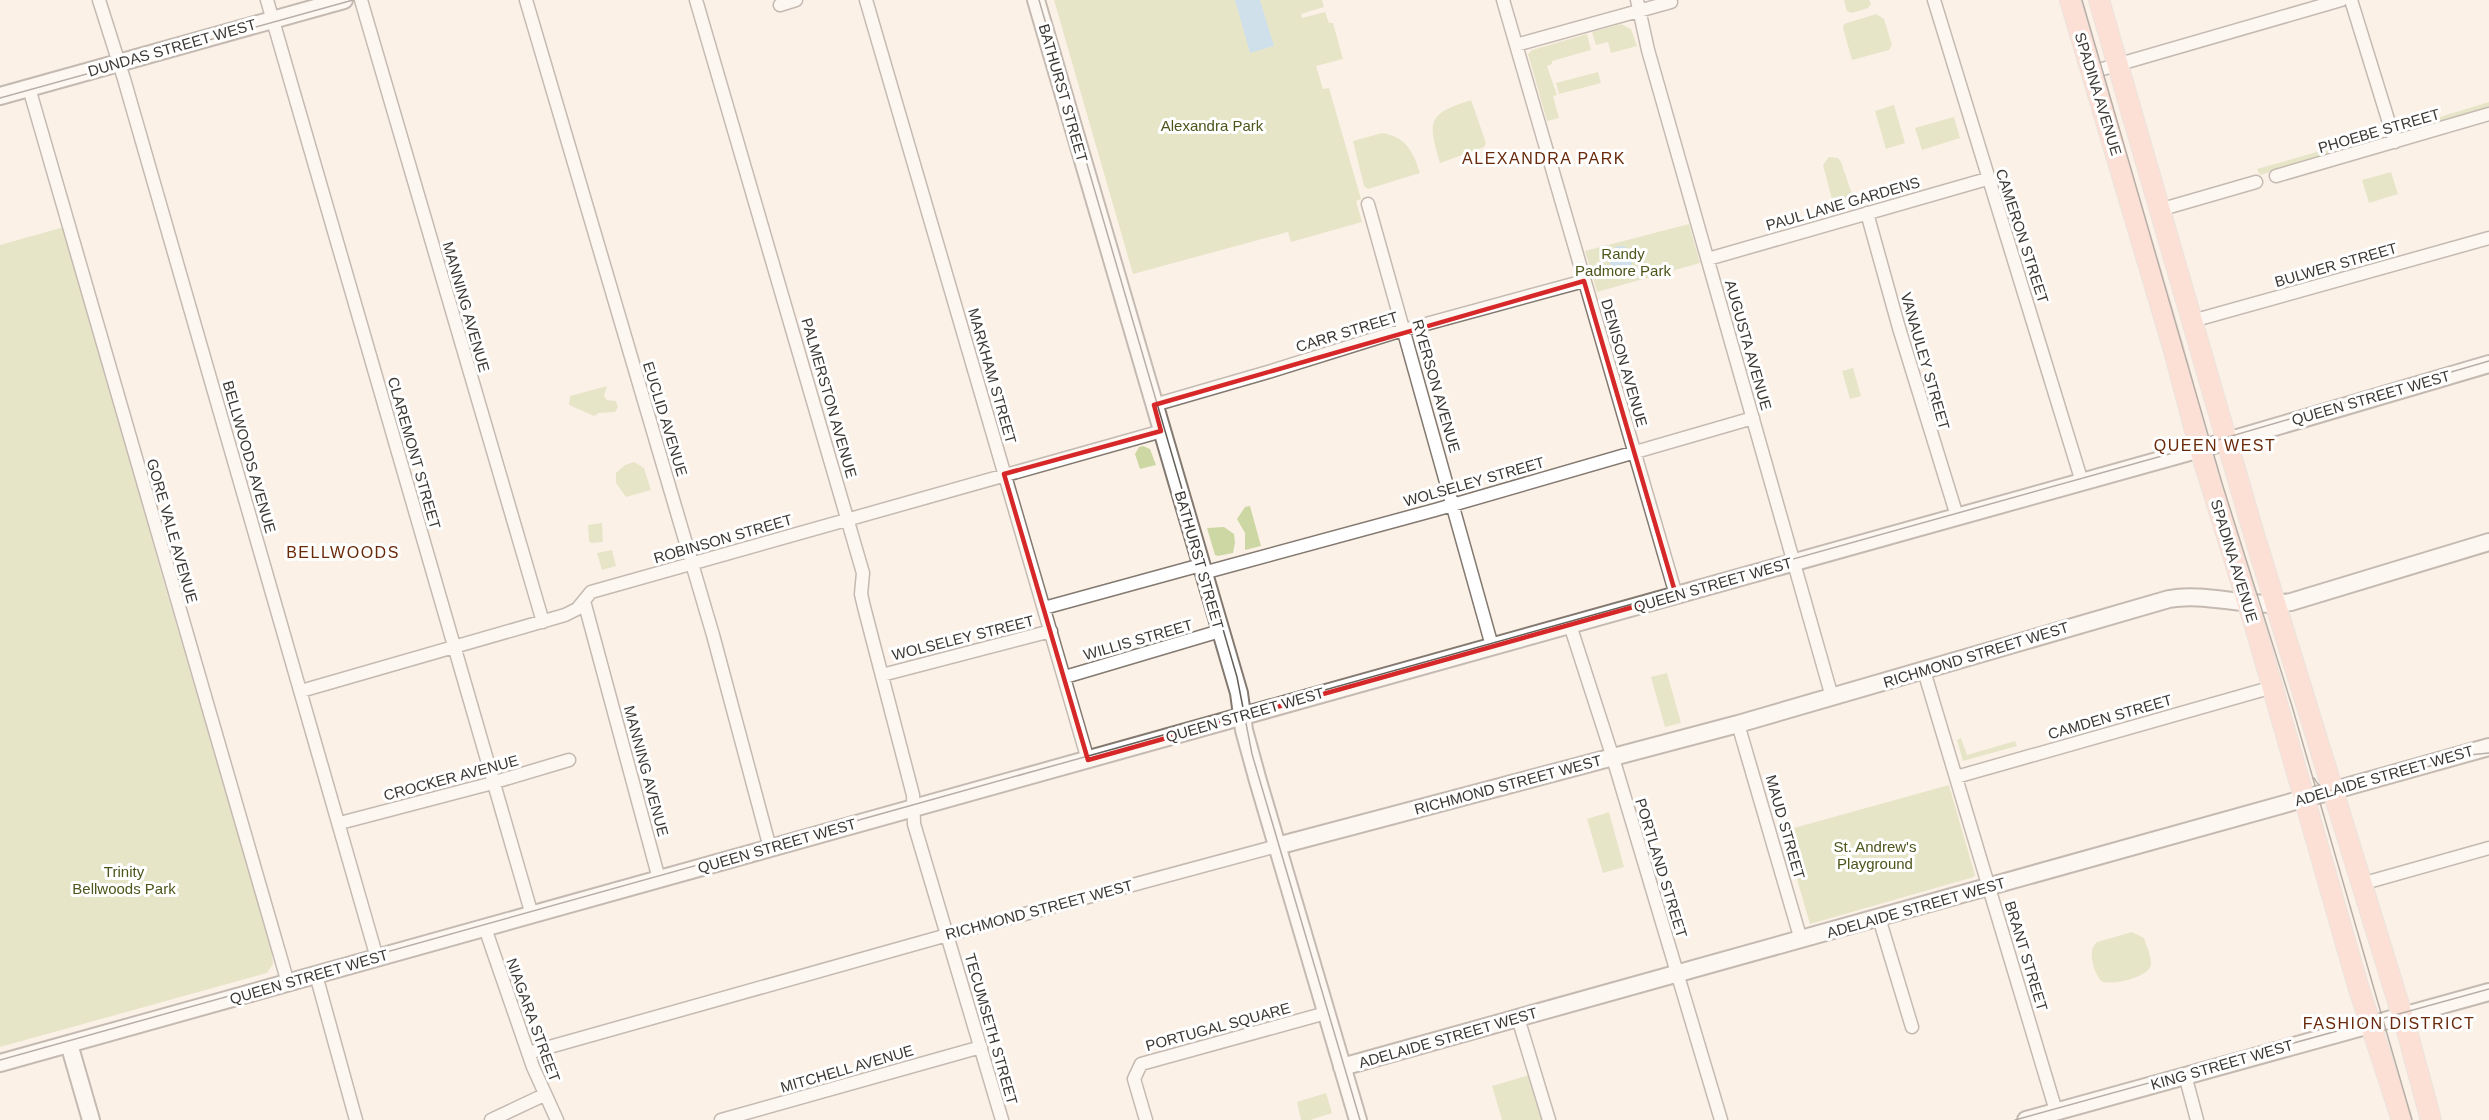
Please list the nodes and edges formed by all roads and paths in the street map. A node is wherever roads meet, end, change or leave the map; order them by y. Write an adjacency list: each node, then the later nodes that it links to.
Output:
1 (99, 0): 21 (street, BELLWOODS AVENUE)
2 (267, 0): 19 (street, CLAREMONT STREET)
3 (344, 0): 19 (main road, DUNDAS STREET WEST)
4 (361, 0): 60 (street, MANNING AVENUE)
5 (526, 0): 53 (street, EUCLID AVENUE)
6 (696, 0): 50 (street, PALMERSTON AVENUE)
7 (796, 0): 17 (street)
8 (866, 0): 46 (street, MARKHAM STREET)
9 (1036, 0): 40 (main road, BATHURST STREET)
10 (1503, 0): 20 (street, DENISON AVENUE)
11 (1934, 0): 29 (street, CAMERON STREET)
12 (2070, 0): 23 (main road, SPADINA AVENUE)
13 (2099, 0): 22 (main road, SPADINA AVENUE)
14 (2341, 0): 22 (street)
15 (2351, 0): 27 (street)
16 (1671, 2): 18 (street)
17 (780, 5)
18 (1638, 5): 20 (street); 35 (street, AUGUSTA AVENUE)
19 (273, 20): 21 (main road, DUNDAS STREET WEST); 65 (street, CLAREMONT STREET)
20 (1516, 45): 36 (street, DENISON AVENUE)
21 (118, 63): 24 (main road, DUNDAS STREET WEST); 70 (street, BELLWOODS AVENUE)
22 (2118, 64): 23 (street); 32 (main road, SPADINA AVENUE)
23 (2092, 72): 44 (main road, SPADINA AVENUE)
24 (29, 88): 25 (main road, DUNDAS STREET WEST); 98 (street, GORE VALE AVENUE)
25 (0, 96)
26 (2489, 114): 27 (street, PHOEBE STREET)
27 (2395, 142): 28 (street, PHOEBE STREET)
28 (2276, 176)
29 (1987, 178): 33 (street, PAUL LANE GARDENS); 47 (street, CAMERON STREET)
30 (2256, 182): 32 (street)
31 (1368, 204): 38 (street, RYERSON AVENUE)
32 (2159, 210): 37 (main road, SPADINA AVENUE)
33 (1867, 213): 35 (street, PAUL LANE GARDENS); 49 (street, VANAULEY STREET)
34 (2489, 238): 37 (street, BULWER STREET)
35 (1708, 259): 41 (street, AUGUSTA AVENUE)
36 (1584, 280): 38 (street, CARR STREET); 45 (street, DENISON AVENUE)
37 (2192, 321): 43 (main road, SPADINA AVENUE)
38 (1404, 330): 40 (street, CARR STREET); 48 (street, RYERSON AVENUE)
39 (2489, 364): 43 (main road, QUEEN STREET WEST)
40 (1154, 405): 42 (main road, BATHURST STREET)
41 (1753, 418): 45 (street, WOLSELEY STREET); 52 (street, AUGUSTA AVENUE)
42 (1162, 431): 46 (street, ROBINSON STREET); 54 (main road, BATHURST STREET)
43 (2228, 440): 44 (main road, QUEEN STREET WEST); 58 (main road, SPADINA AVENUE)
44 (2200, 449): 47 (main road, QUEEN STREET WEST); 57 (main road, SPADINA AVENUE)
45 (1634, 452): 48 (street, WOLSELEY STREET); 55 (street, DENISON AVENUE)
46 (1004, 474): 50 (street, ROBINSON STREET); 59 (street, MARKHAM STREET)
47 (2082, 482): 49 (main road, QUEEN STREET WEST)
48 (1454, 503): 54 (street, WOLSELEY STREET); 64 (street, RYERSON AVENUE)
49 (1957, 516): 52 (main road, QUEEN STREET WEST)
50 (848, 519): 53 (street, ROBINSON STREET); 67 (street, PALMERSTON AVENUE)
51 (2489, 542): 58 (main road, RICHMOND STREET WEST)
52 (1794, 562): 55 (main road, QUEEN STREET WEST); 71 (street, AUGUSTA AVENUE)
53 (692, 563): 56 (street, ROBINSON STREET); 85 (street, EUCLID AVENUE)
54 (1202, 569): 59 (street, WOLSELEY STREET); 63 (main road, BATHURST STREET)
55 (1676, 595): 61 (main road, QUEEN STREET WEST)
56 (584, 601): 60 (street, ROBINSON STREET); 87 (street, MANNING AVENUE)
57 (2247, 604): 58 (main road, RICHMOND STREET WEST); 66 (main road, RICHMOND STREET WEST); 69 (main road, SPADINA AVENUE)
58 (2276, 604): 80 (main road, SPADINA AVENUE)
59 (1044, 608): 62 (street, MARKHAM STREET)
60 (543, 622): 65 (street, ROBINSON STREET)
61 (1570, 625): 64 (main road, QUEEN STREET WEST); 75 (street, PORTLAND STREET)
62 (1051, 631): 67 (street, WOLSELEY STREET); 68 (street, MARKHAM STREET)
63 (1220, 631): 68 (street, WILLIS STREET); 72 (main road, BATHURST STREET)
64 (1492, 646): 72 (main road, QUEEN STREET WEST)
65 (457, 648): 70 (street, ROBINSON STREET); 79 (street, CLAREMONT STREET)
66 (1924, 672): 71 (main road, RICHMOND STREET WEST); 78 (street, BRANT STREET)
67 (882, 675): 82 (street, PALMERSTON AVENUE)
68 (1065, 677): 77 (street, MARKHAM STREET)
69 (2273, 687): 78 (street, CAMDEN STREET); 81 (main road, SPADINA AVENUE)
70 (301, 691): 83 (street, BELLWOODS AVENUE)
71 (1832, 697): 73 (main road, RICHMOND STREET WEST)
72 (1242, 716): 77 (main road, QUEEN STREET WEST); 84 (main road, BATHURST STREET)
73 (1738, 724): 75 (main road, RICHMOND STREET WEST); 94 (street, MAUD STREET)
74 (2489, 747): 80 (main road, ADELAIDE STREET WEST)
75 (1613, 758): 84 (main road, RICHMOND STREET WEST); 96 (street, PORTLAND STREET)
76 (569, 760): 79 (street, CROCKER AVENUE)
77 (1088, 760): 82 (main road, QUEEN STREET WEST)
78 (1956, 777): 89 (street, BRANT STREET)
79 (494, 783): 83 (street, CROCKER AVENUE); 90 (street, CLAREMONT STREET)
80 (2332, 791): 81 (main road, ADELAIDE STREET WEST); 88 (main road, SPADINA AVENUE)
81 (2305, 799): 89 (main road, ADELAIDE STREET WEST); 103 (main road, SPADINA AVENUE)
82 (913, 808): 85 (main road, QUEEN STREET WEST); 93 (street, TECUMSETH STREET)
83 (340, 823): 95 (street, BELLWOODS AVENUE)
84 (1276, 846): 93 (street, RICHMOND STREET WEST); 100 (main road, BATHURST STREET)
85 (770, 848): 87 (main road, QUEEN STREET WEST)
86 (2489, 848): 88 (street)
87 (659, 879): 90 (main road, QUEEN STREET WEST)
88 (2361, 884): 101 (main road, SPADINA AVENUE)
89 (1989, 887): 91 (main road, ADELAIDE STREET WEST); 112 (street, BRANT STREET)
90 (532, 915): 92 (main road, QUEEN STREET WEST)
91 (1879, 918): 94 (main road, ADELAIDE STREET WEST); 104 (street)
92 (485, 928): 95 (main road, QUEEN STREET WEST); 107 (street, NIAGARA STREET)
93 (947, 935): 106 (street, TECUMSETH STREET); 107 (street, RICHMOND STREET WEST)
94 (1801, 940): 96 (main road, ADELAIDE STREET WEST)
95 (377, 958): 97 (main road, QUEEN STREET WEST)
96 (1677, 974): 102 (main road, ADELAIDE STREET WEST); 122 (street, PORTLAND STREET)
97 (316, 975): 98 (main road, QUEEN STREET WEST); 114 (street)
98 (288, 983): 105 (main road, QUEEN STREET WEST)
99 (2489, 992): 101 (main road, KING STREET WEST)
100 (1326, 1013): 109 (main road, BATHURST STREET); 119 (street, PORTUGAL SQUARE)
101 (2402, 1017): 103 (main road, KING STREET WEST); 126 (main road, SPADINA AVENUE)
102 (1518, 1018): 109 (main road, ADELAIDE STREET WEST); 121 (street)
103 (2372, 1024): 110 (main road, KING STREET WEST); 125 (main road, SPADINA AVENUE)
104 (1912, 1027)
105 (69, 1044): 108 (main road, QUEEN STREET WEST); 113 (main road)
106 (981, 1047): 117 (street, MITCHELL AVENUE); 118 (street, TECUMSETH STREET)
107 (528, 1053): 111 (street, NIAGARA STREET)
108 (0, 1063)
109 (1342, 1067): 120 (main road, BATHURST STREET)
110 (2185, 1075): 112 (main road, KING STREET WEST); 124 (street)
111 (544, 1095): 115 (street); 116 (street, NIAGARA STREET)
112 (2056, 1111): 123 (main road, KING STREET WEST)
113 (91, 1120)
114 (356, 1120)
115 (491, 1120)
116 (557, 1120)
117 (721, 1120)
118 (1002, 1120)
119 (1146, 1120)
120 (1358, 1120)
121 (1549, 1120)
122 (1721, 1120)
123 (2026, 1120)
124 (2198, 1120)
125 (2402, 1120)
126 (2431, 1120)

